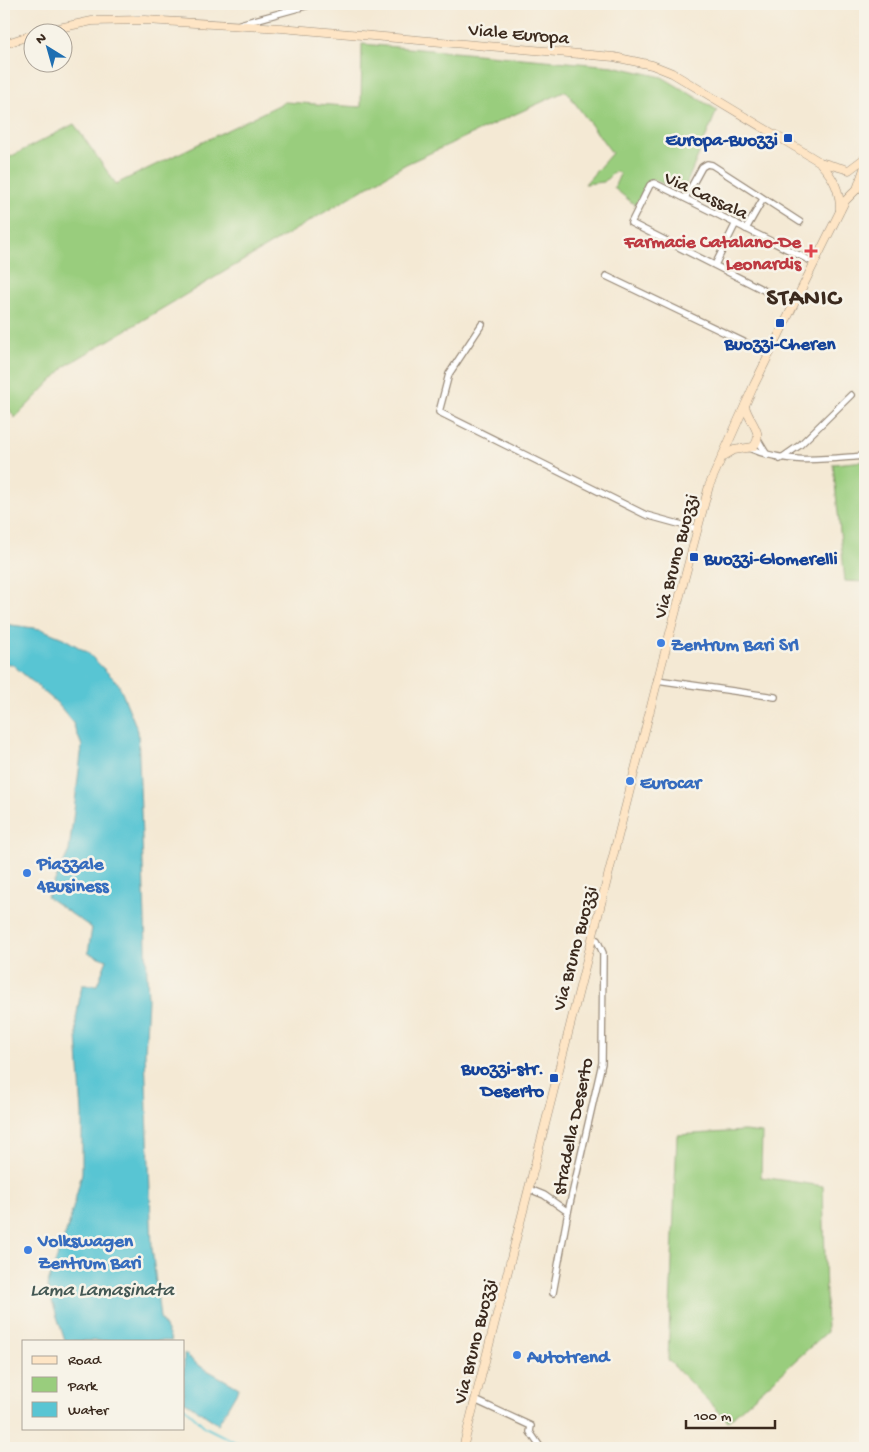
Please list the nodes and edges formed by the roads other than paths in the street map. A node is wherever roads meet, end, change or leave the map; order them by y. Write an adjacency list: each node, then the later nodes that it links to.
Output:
1 (313, 4): 3 (street)
2 (72, 25): 3 (main road, Viale Europa)
3 (237, 25): 7 (main road, Viale Europa)
4 (22, 38): 5 (main road)
5 (4, 44)
6 (865, 158): 9 (main road)
7 (820, 162): 9 (main road); 11 (main road)
8 (865, 166): 10 (main road)
9 (847, 170): 10 (main road); 11 (main road)
10 (859, 181): 12 (main road)
11 (837, 187): 12 (main road); 15 (main road)
12 (854, 192): 15 (main road)
13 (685, 198): 14 (street); 17 (street, Via Cassala); 20 (street, Via Cassala)
14 (762, 199): 16 (street); 18 (street)
15 (840, 212): 19 (main road)
16 (800, 222)
17 (736, 223): 18 (street, Via Cassala); 20 (street)
18 (746, 229): 19 (street, Via Cassala)
19 (815, 263): 22 (main road)
20 (715, 265): 22 (street)
21 (606, 276): 24 (street)
22 (793, 305): 24 (main road)
23 (482, 324): 37 (street)
24 (769, 354): 26 (main road)
25 (851, 395): 30 (street)
26 (745, 406): 27 (main road); 28 (main road, Via Bruno Buozzi)
27 (752, 425): 28 (main road); 29 (main road)
28 (734, 430): 31 (main road); 34 (main road, Via Bruno Buozzi)
29 (758, 440): 31 (main road); 32 (street)
30 (800, 445): 35 (street); 36 (street)
31 (744, 448): 32 (street); 34 (main road)
32 (769, 456): 35 (street)
33 (865, 456): 36 (street)
34 (721, 458): 37 (main road, Via Bruno Buozzi)
35 (780, 459): 36 (street)
36 (801, 460)
37 (697, 529): 38 (main road, Via Bruno Buozzi)
38 (658, 680): 39 (street); 40 (main road, Via Bruno Buozzi)
39 (775, 697)
40 (592, 938): 41 (main road, Via Bruno Buozzi); 42 (street, stradella Deserto)
41 (529, 1189): 42 (street); 44 (main road, Via Bruno Buozzi)
42 (568, 1212): 43 (street, stradella Deserto)
43 (553, 1293)
44 (475, 1400): 45 (main road, Via Bruno Buozzi); 46 (street)
45 (463, 1448)
46 (540, 1448)

